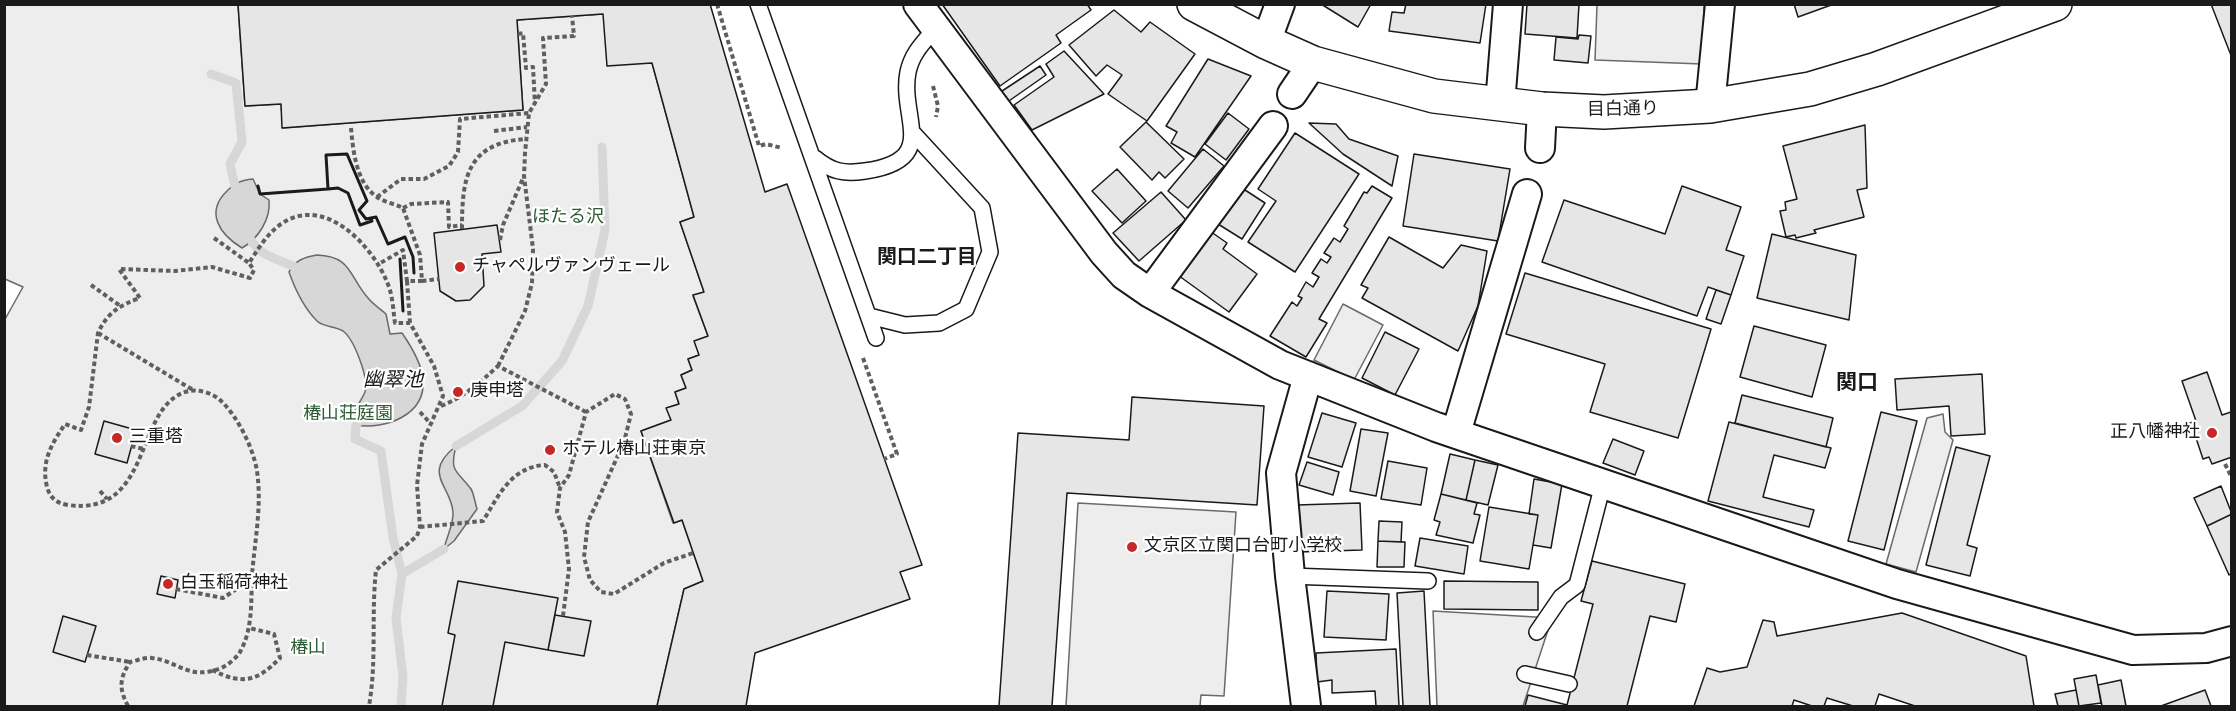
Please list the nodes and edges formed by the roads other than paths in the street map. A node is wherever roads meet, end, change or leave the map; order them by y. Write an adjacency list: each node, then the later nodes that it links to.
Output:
1 (758, 4): 19 (lane)
2 (918, 4): 9 (street)
3 (1194, 4): 10 (main road, 目白通り)
4 (1280, 4): 10 (street)
5 (1508, 4): 13 (street)
6 (1720, 4): 14 (street)
7 (2055, 4): 8 (main road, 目白通り)
8 (2019, 11): 14 (main road, 目白通り)
9 (935, 30): 17 (lane); 21 (street)
10 (1266, 42): 11 (main road, 目白通り)
11 (1313, 63): 12 (street); 13 (main road, 目白通り)
12 (1292, 94)
13 (1500, 104): 15 (main road, 目白通り)
14 (1710, 106): 15 (main road, 目白通り)
15 (1542, 109): 18 (street)
16 (1273, 126): 21 (street)
17 (914, 134): 19 (lane); 22 (lane)
18 (1540, 148)
19 (814, 158): 22 (lane)
20 (1527, 194): 25 (street)
21 (1150, 293): 24 (street)
22 (869, 316): 23 (lane)
23 (876, 338)
24 (1308, 376): 25 (street); 27 (street)
25 (1456, 433): 26 (street)
26 (1603, 484): 29 (lane); 30 (street)
27 (1290, 576): 28 (lane); 33 (street)
28 (1428, 581)
29 (1537, 632)
30 (2232, 641)
31 (1526, 674): 32 (lane)
32 (1569, 684)
33 (1306, 706)

